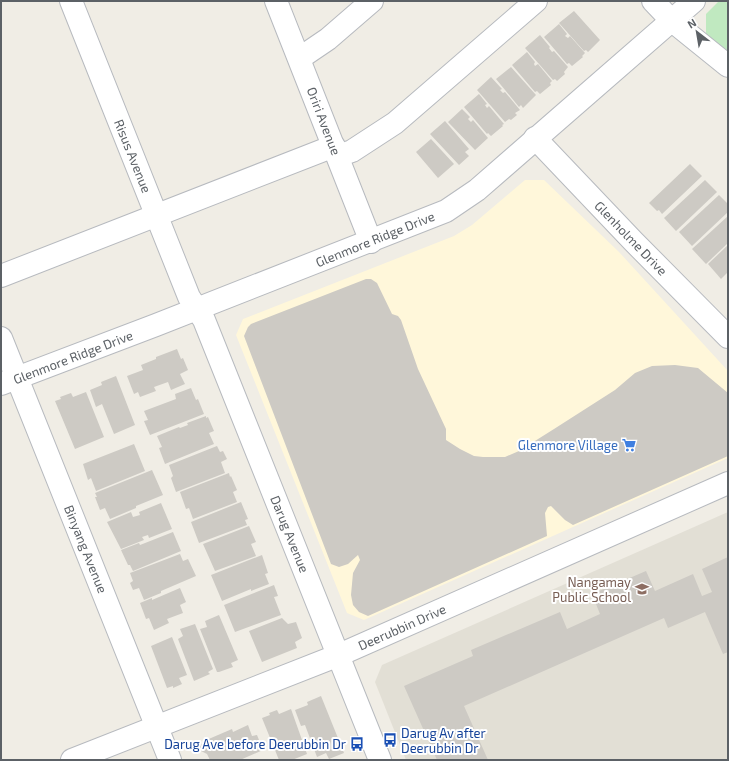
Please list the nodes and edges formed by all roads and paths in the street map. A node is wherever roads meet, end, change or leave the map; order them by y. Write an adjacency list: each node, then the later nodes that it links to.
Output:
1 (71, 1): 12 (street, Risus Avenue)
2 (276, 1): 8 (street, Oriri Avenue)
3 (372, 1): 8 (street)
4 (536, 1): 11 (street)
5 (653, 1): 7 (street)
6 (694, 1): 7 (street, Glenmore Ridge Drive)
7 (671, 20): 9 (street); 10 (street, Glenmore Ridge Drive)
8 (300, 58): 11 (street, Oriri Avenue)
9 (728, 66)
10 (535, 138): 13 (street, Glenmore Ridge Drive); 16 (street, Glenholme Drive)
11 (336, 151): 12 (street); 13 (street, Oriri Avenue)
12 (157, 216): 14 (street); 15 (street, Risus Avenue)
13 (371, 242): 15 (street, Glenmore Ridge Drive)
14 (1, 276)
15 (196, 309): 18 (street, Glenmore Ridge Drive); 20 (street, Darug Avenue)
16 (728, 337)
17 (1, 338): 18 (street, Binyang Avenue)
18 (9, 381): 21 (street, Binyang Avenue)
19 (728, 484): 20 (street, Deerubbin Drive)
20 (339, 656): 21 (street, Deerubbin Drive); 24 (street, Darug Avenue)
21 (157, 727): 22 (street, Deerubbin Drive); 23 (street, Binyang Avenue)
22 (72, 760)
23 (170, 760)
24 (380, 760)

